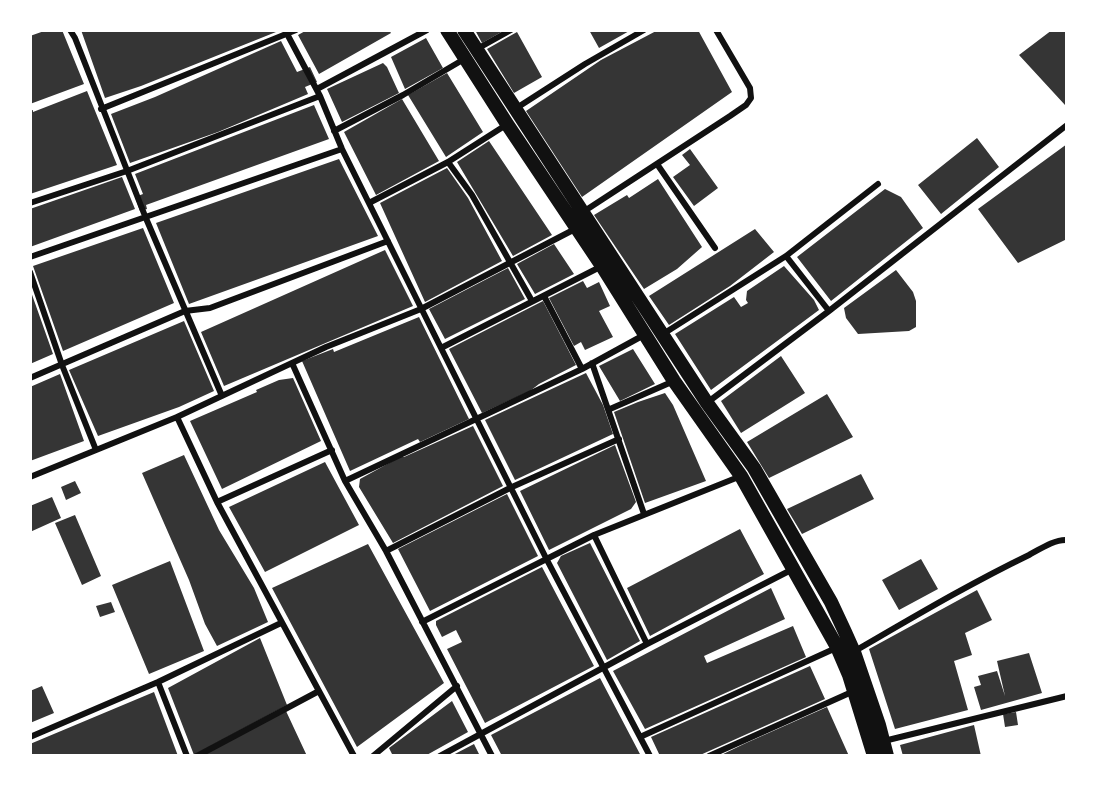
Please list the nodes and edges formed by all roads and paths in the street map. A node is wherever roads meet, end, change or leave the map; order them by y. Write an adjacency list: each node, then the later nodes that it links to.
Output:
1 (70, 30): 13 (street)
2 (296, 30): 9 (street)
3 (427, 30): 11 (street)
4 (447, 30): 10 (main road)
5 (464, 30): 10 (main road)
6 (511, 30): 10 (street)
7 (644, 30): 14 (street)
8 (716, 30): 20 (street)
9 (286, 32): 11 (street); 13 (street)
10 (472, 54): 14 (main road); 15 (main road); 17 (street)
11 (316, 89): 12 (street)
12 (320, 96): 17 (street); 21 (street)
13 (101, 108): 21 (street)
14 (514, 109): 25 (main road)
15 (507, 124): 19 (street); 27 (main road)
16 (1067, 125): 39 (street)
17 (334, 131): 18 (street)
18 (342, 149): 24 (street); 26 (street)
19 (448, 162): 24 (street); 32 (street)
20 (657, 164): 25 (street); 29 (street)
21 (127, 171): 23 (street); 26 (street)
22 (878, 184): 30 (street)
23 (30, 203)
24 (369, 203): 28 (street)
25 (582, 212): 41 (main road)
26 (145, 216): 31 (street); 38 (street)
27 (576, 228): 32 (street); 33 (main road)
28 (388, 241): 37 (street); 38 (street)
29 (715, 248)
30 (786, 256): 39 (street); 41 (street)
31 (30, 257)
32 (510, 263): 36 (street); 37 (street)
33 (602, 266): 35 (street); 40 (main road)
34 (30, 273): 45 (street)
35 (544, 296): 36 (street); 46 (street)
36 (532, 301): 42 (street)
37 (422, 309): 42 (street); 43 (street)
38 (185, 311): 45 (street); 49 (street)
39 (829, 311): 50 (street)
40 (644, 334): 44 (street); 48 (main road)
41 (662, 334): 50 (main road)
42 (441, 348): 53 (street)
43 (292, 363): 49 (street); 56 (street)
44 (592, 363): 46 (street); 51 (street)
45 (62, 365): 47 (street); 55 (street)
46 (582, 369): 53 (street)
47 (30, 378)
48 (674, 381): 51 (street); 58 (main road)
49 (222, 396): 52 (street)
50 (707, 403): 57 (main road)
51 (610, 409): 54 (street)
52 (177, 417): 55 (street); 62 (street)
53 (477, 420): 60 (street); 61 (street)
54 (619, 439): 61 (street); 63 (street)
55 (96, 450): 59 (street)
56 (332, 450): 60 (street); 62 (street)
57 (754, 468): 58 (street); 73 (main road)
58 (741, 476): 63 (street); 68 (main road)
59 (30, 477)
60 (345, 482): 66 (street)
61 (512, 487): 66 (street); 67 (street)
62 (217, 502): 69 (street)
63 (644, 514): 64 (street)
64 (594, 535): 67 (street); 71 (street)
65 (1067, 540): 73 (street)
66 (386, 551): 70 (street)
67 (547, 560): 70 (street); 74 (street)
68 (794, 568): 71 (street); 72 (main road)
69 (281, 622): 75 (street); 78 (street)
70 (422, 622): 76 (street)
71 (647, 644): 74 (street)
72 (837, 647): 77 (main road); 81 (street)
73 (854, 652): 83 (main road)
74 (604, 668): 80 (street); 81 (street)
75 (158, 682): 82 (street); 84 (street)
76 (457, 686): 80 (street); 87 (street)
77 (854, 690): 91 (street); 92 (main road)
78 (319, 692): 85 (street); 86 (street)
79 (1067, 696): 83 (street)
80 (481, 734): 88 (street); 89 (street)
81 (640, 736): 90 (street)
82 (30, 737)
83 (884, 741): 93 (main road)
84 (187, 756)
85 (196, 756)
86 (354, 756)
87 (373, 756)
88 (440, 756)
89 (492, 756)
90 (650, 756)
91 (709, 756)
92 (874, 756)
93 (887, 756)

